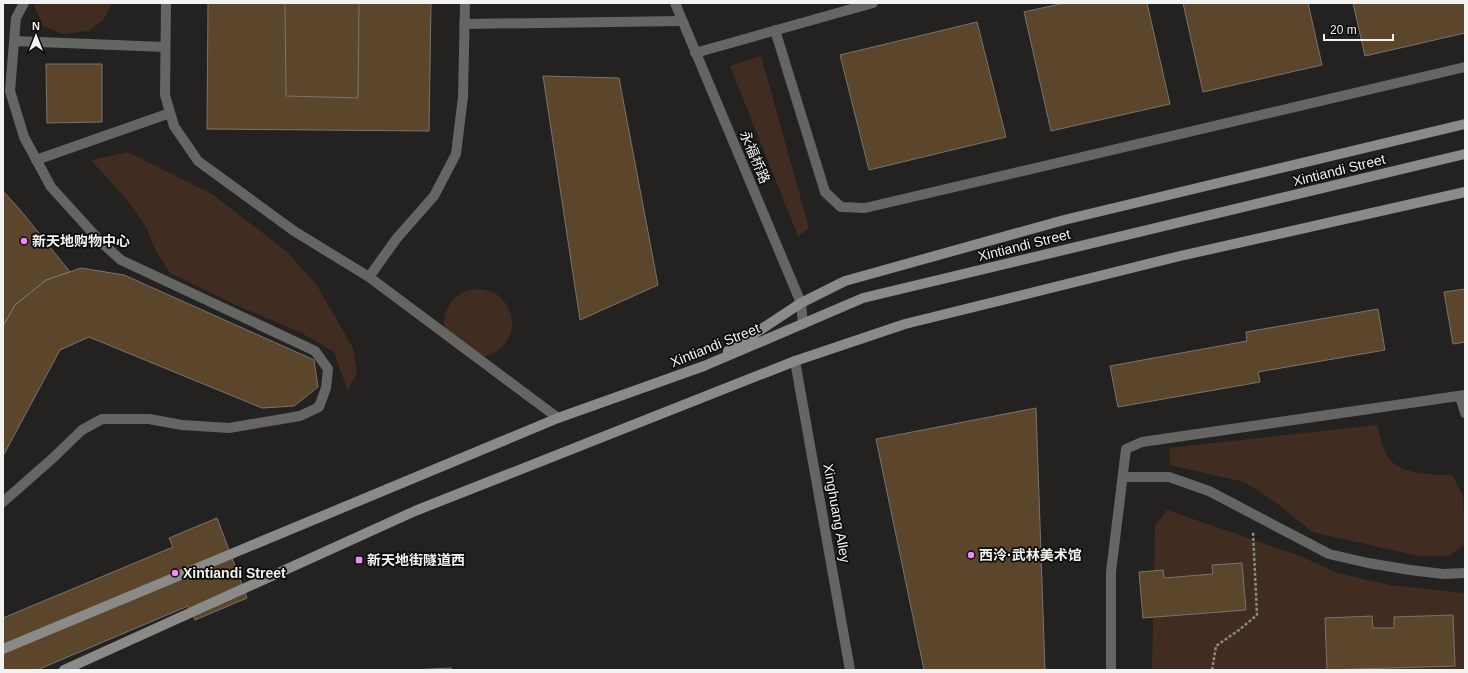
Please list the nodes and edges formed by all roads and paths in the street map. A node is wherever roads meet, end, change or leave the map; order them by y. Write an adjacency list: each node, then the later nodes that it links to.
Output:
1 (24, 3): 9 (street)
2 (166, 3): 10 (street)
3 (465, 3): 7 (street)
4 (675, 3): 6 (street, 永福桥路)
5 (873, 3): 8 (street)
6 (682, 21): 7 (street); 11 (street, 永福桥路)
7 (464, 24): 18 (street)
8 (775, 30): 11 (street); 12 (street)
9 (14, 41): 10 (street); 16 (street)
10 (165, 47): 13 (street)
11 (695, 52): 19 (street, 永福桥路)
12 (1465, 67)
13 (170, 113): 16 (street); 18 (street)
14 (1465, 124): 19 (main road)
15 (1465, 154): 20 (main road, Xintiandi Street)
16 (36, 160): 27 (street)
17 (1465, 192): 21 (main road)
18 (369, 277): 25 (street)
19 (801, 303): 20 (street, 永福桥路); 22 (main road)
20 (803, 324): 22 (main road, Xintiandi Street)
21 (795, 361): 31 (main road); 32 (street, Xinghuang Alley)
22 (704, 366): 25 (main road, Xintiandi Street)
23 (1462, 396): 24 (street); 26 (street)
24 (1465, 413)
25 (558, 418): 30 (main road, Xintiandi Street)
26 (1123, 477): 28 (street); 33 (street)
27 (3, 502)
28 (1257, 516): 29 (street); 34 (path)
29 (1465, 573)
30 (3, 649)
31 (64, 670)
32 (850, 670)
33 (1111, 670)
34 (1212, 670)

